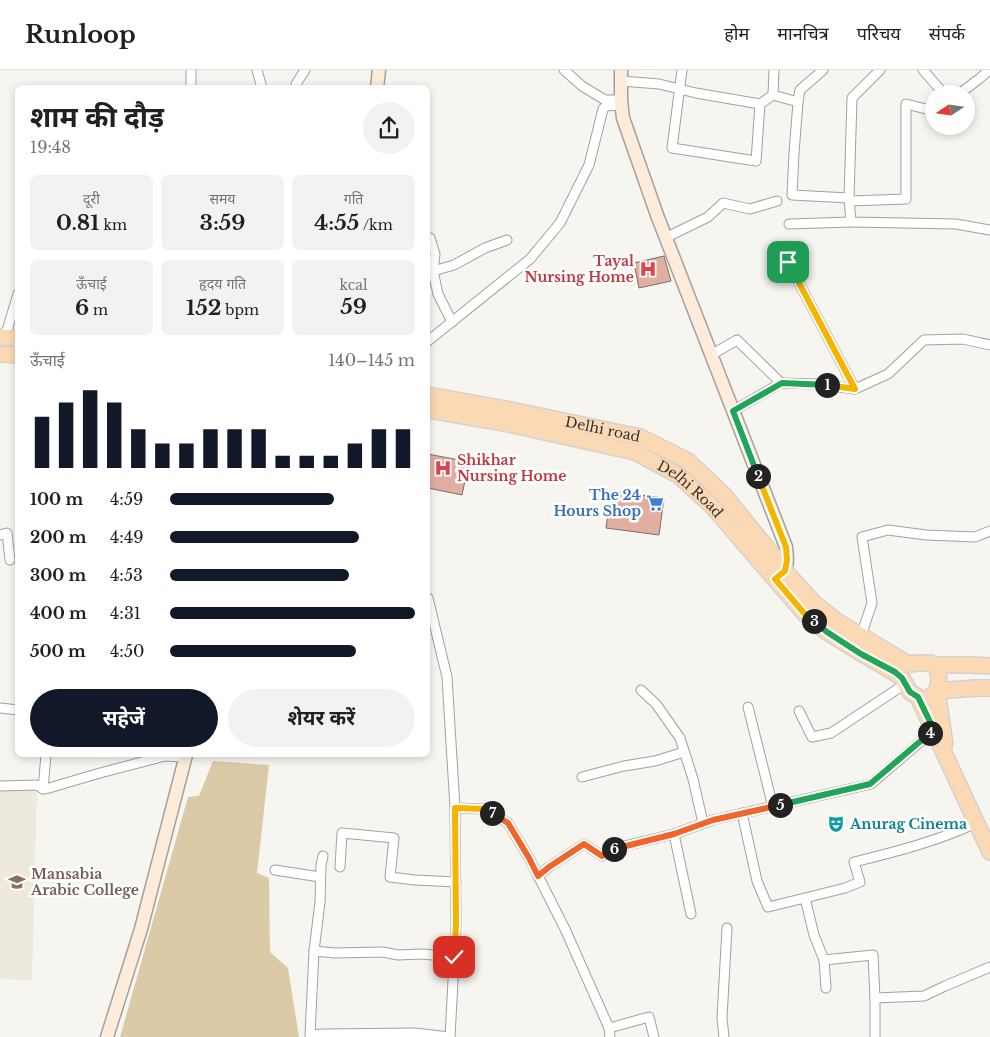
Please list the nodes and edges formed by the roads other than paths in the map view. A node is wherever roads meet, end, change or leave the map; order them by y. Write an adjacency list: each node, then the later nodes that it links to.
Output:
1 (191, 70): 13 (street)
2 (257, 70): 14 (street)
3 (305, 70): 15 (street)
4 (379, 70): 16 (main road)
5 (564, 70): 22 (street)
6 (682, 70): 19 (street)
7 (774, 70): 20 (street)
8 (822, 70): 21 (street)
9 (880, 70): 25 (street)
10 (923, 70): 17 (street)
11 (989, 70): 18 (street)
12 (621, 75): 19 (street); 22 (main road)
13 (191, 85)
14 (261, 85)
15 (296, 85)
16 (377, 85)
17 (936, 85)
18 (971, 85)
19 (679, 89): 23 (street); 23 (street)
20 (774, 95): 21 (street); 23 (street)
21 (798, 102): 25 (street)
22 (621, 103): 31 (main road); 36 (street)
23 (760, 104)
24 (925, 109): 25 (street)
25 (849, 200): 27 (street)
26 (776, 201): 31 (street)
27 (852, 222): 28 (street); 29 (street)
28 (789, 224)
29 (990, 230)
30 (430, 238): 34 (street)
31 (665, 238): 42 (main road)
32 (506, 240): 34 (street)
33 (788, 262): 44 (street)
34 (433, 271): 36 (street)
35 (15, 306): 37 (street)
36 (452, 322): 38 (street)
37 (7, 337)
38 (430, 339)
39 (990, 345): 44 (street)
40 (0, 354): 41 (main road)
41 (15, 355)
42 (711, 355): 43 (street); 47 (main road)
43 (782, 383): 44 (street); 47 (street)
44 (855, 389)
45 (430, 395): 51 (main road, Delhi road)
46 (430, 410): 51 (main road, Delhi Road)
47 (733, 411): 48 (main road)
48 (778, 526): 51 (main road); 53 (main road)
49 (990, 532): 55 (street)
50 (0, 535): 52 (street)
51 (762, 552): 53 (main road, Delhi Road)
52 (10, 560)
53 (780, 575): 55 (main road, Delhi Road); 58 (main road, Delhi Road)
54 (430, 606): 77 (street)
55 (861, 636): 56 (main road, Delhi Road)
56 (936, 666): 57 (main road, Delhi Road); 61 (main road)
57 (990, 666)
58 (900, 678): 62 (main road, Delhi Road); 66 (street)
59 (990, 688): 61 (main road)
60 (641, 690): 68 (street)
61 (937, 690): 62 (main road); 72 (main road)
62 (918, 697): 67 (main road, Delhi Road)
63 (748, 707): 76 (street)
64 (0, 708): 65 (street)
65 (15, 710)
66 (799, 711)
67 (934, 730): 72 (main road, Delhi Road); 76 (street)
68 (684, 752): 73 (street); 79 (street)
69 (46, 757): 75 (street)
70 (162, 757): 75 (street)
71 (185, 757): 99 (main road)
72 (948, 760): 80 (main road)
73 (582, 777)
74 (0, 786): 75 (street)
75 (42, 789)
76 (773, 807): 78 (street)
77 (455, 808): 86 (street); 88 (street)
78 (742, 813): 79 (street); 89 (street)
79 (703, 823): 81 (street)
80 (976, 823): 82 (main road); 89 (street)
81 (674, 834): 86 (street); 90 (street)
82 (990, 852)
83 (323, 856): 87 (street)
84 (340, 868): 88 (street)
85 (275, 870): 87 (street)
86 (538, 876): 98 (street)
87 (320, 877): 92 (street)
88 (456, 882): 93 (street)
89 (805, 898): 94 (street)
90 (691, 914)
91 (727, 928): 102 (street)
92 (314, 951): 93 (street); 100 (street)
93 (454, 957): 100 (street)
94 (824, 960): 96 (street); 97 (street)
95 (990, 967): 97 (street)
96 (826, 988)
97 (875, 998): 103 (street)
98 (609, 1032): 101 (street)
99 (107, 1037)
100 (449, 1037)
101 (654, 1037)
102 (724, 1037)
103 (875, 1037)

